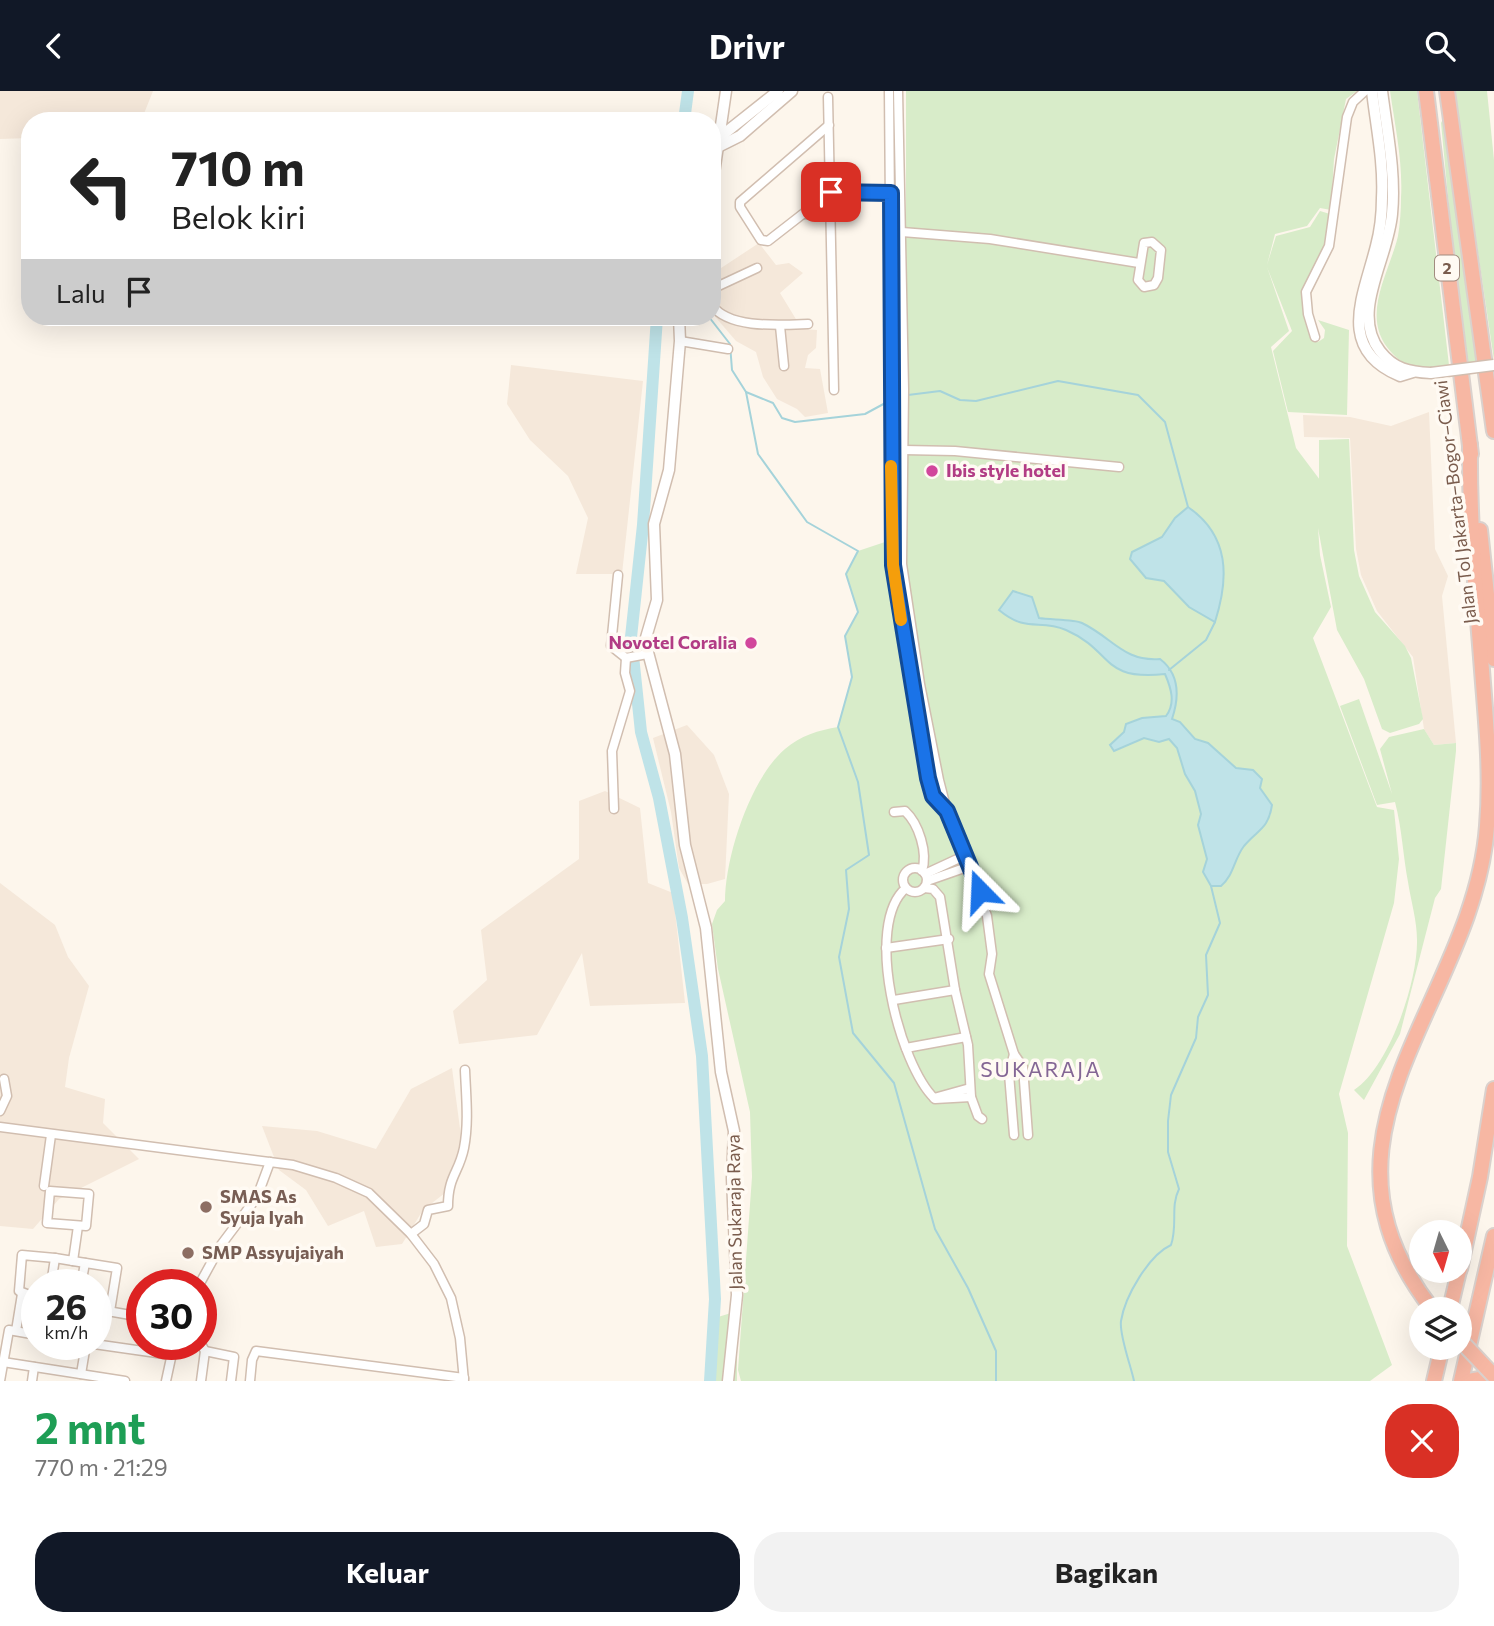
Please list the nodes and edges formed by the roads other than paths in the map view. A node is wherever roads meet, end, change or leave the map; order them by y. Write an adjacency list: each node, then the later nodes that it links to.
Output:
1 (726, 91): 13 (street)
2 (778, 91): 14 (street)
3 (792, 91): 15 (street)
4 (889, 91): 17 (street)
5 (898, 91): 17 (street)
6 (1365, 91): 28 (street)
7 (1372, 91): 33 (street)
8 (1382, 91): 33 (street)
9 (1426, 91): 36 (highway, Jalan Tol Jakarta–Bogor–Ciawi / 2)
10 (1447, 91): 35 (highway, 2)
11 (828, 97): 12 (street)
12 (829, 125): 16 (street); 18 (street)
13 (721, 127)
14 (721, 140)
15 (721, 141)
16 (831, 192): 17 (street); 18 (street); 19 (street)
17 (895, 194): 20 (street); 40 (street)
18 (804, 214): 19 (street)
19 (831, 215): 34 (street)
20 (902, 232): 21 (street); 37 (street)
21 (1139, 263): 21 (street)
22 (757, 268): 23 (street)
23 (721, 285)
24 (721, 313): 27 (street)
25 (808, 324): 27 (street)
26 (679, 326): 29 (street)
27 (780, 326): 32 (street)
28 (1315, 337)
29 (680, 341): 30 (street); 44 (street)
30 (728, 349)
31 (1494, 365): 33 (street, bridge)
32 (784, 366)
33 (1413, 372)
34 (834, 390)
35 (1494, 428)
36 (1470, 445): 46 (highway, Jalan Tol Jakarta–Bogor–Ciawi / 2); 84 (highway)
37 (904, 450): 38 (street); 39 (street)
38 (1119, 467)
39 (903, 483): 40 (street); 41 (street)
40 (892, 484): 42 (street)
41 (902, 564): 42 (street); 48 (street)
42 (893, 565): 48 (street)
43 (618, 575): 45 (street)
44 (644, 655): 45 (street); 111 (street, Jalan Sukaraja Raya)
45 (628, 658): 47 (street)
46 (1494, 659)
47 (614, 810)
48 (947, 811): 50 (street)
49 (894, 812): 52 (street)
50 (966, 855): 51 (street); 52 (street)
51 (970, 866): 52 (street); 60 (street)
52 (925, 879): 53 (street); 53 (street); 54 (street)
53 (906, 888): 55 (street)
54 (949, 939): 55 (street); 56 (street)
55 (886, 948): 57 (street)
56 (955, 990): 57 (street); 58 (street)
57 (894, 1000): 59 (street)
58 (966, 1037): 59 (street); 64 (street)
59 (906, 1048): 64 (street)
60 (1014, 1054): 69 (street); 70 (street)
61 (465, 1070): 75 (street)
62 (4, 1079): 65 (street)
63 (1494, 1089): 73 (highway)
64 (971, 1092): 66 (street)
65 (0, 1111)
66 (982, 1119)
67 (0, 1128): 68 (street)
68 (51, 1135): 71 (street); 72 (street)
69 (1014, 1135)
70 (1028, 1135)
71 (270, 1162): 75 (street); 82 (street)
72 (44, 1186)
73 (1470, 1220)
74 (78, 1226): 74 (street); 78 (street)
75 (411, 1234): 103 (street)
76 (1494, 1236): 87 (highway)
77 (55, 1258): 78 (street); 80 (street); 83 (street)
78 (73, 1261): 79 (street)
79 (85, 1263): 81 (street); 85 (street)
80 (53, 1269)
81 (84, 1269)
82 (207, 1269)
83 (21, 1292)
84 (1423, 1297)
85 (112, 1299)
86 (21, 1300): 88 (street)
87 (1472, 1313)
88 (16, 1331): 89 (street); 97 (street)
89 (21, 1332)
90 (1472, 1346): 101 (highway, bridge)
91 (217, 1352): 109 (street)
92 (83, 1360): 99 (street)
93 (170, 1360): 107 (street)
94 (202, 1360): 108 (street)
95 (1439, 1360): 112 (highway)
96 (1463, 1360): 113 (highway)
97 (3, 1362): 98 (street); 104 (street)
98 (34, 1367): 100 (street); 105 (street)
99 (81, 1374): 100 (street); 102 (street)
100 (64, 1376)
101 (1494, 1376): 114 (highway)
102 (95, 1379): 106 (street)
103 (464, 1380): 110 (street)
104 (0, 1381)
105 (32, 1381)
106 (125, 1381)
107 (166, 1381)
108 (201, 1381)
109 (231, 1381)
110 (250, 1381)
111 (728, 1381)
112 (1434, 1381)
113 (1461, 1381)
114 (1468, 1381)

